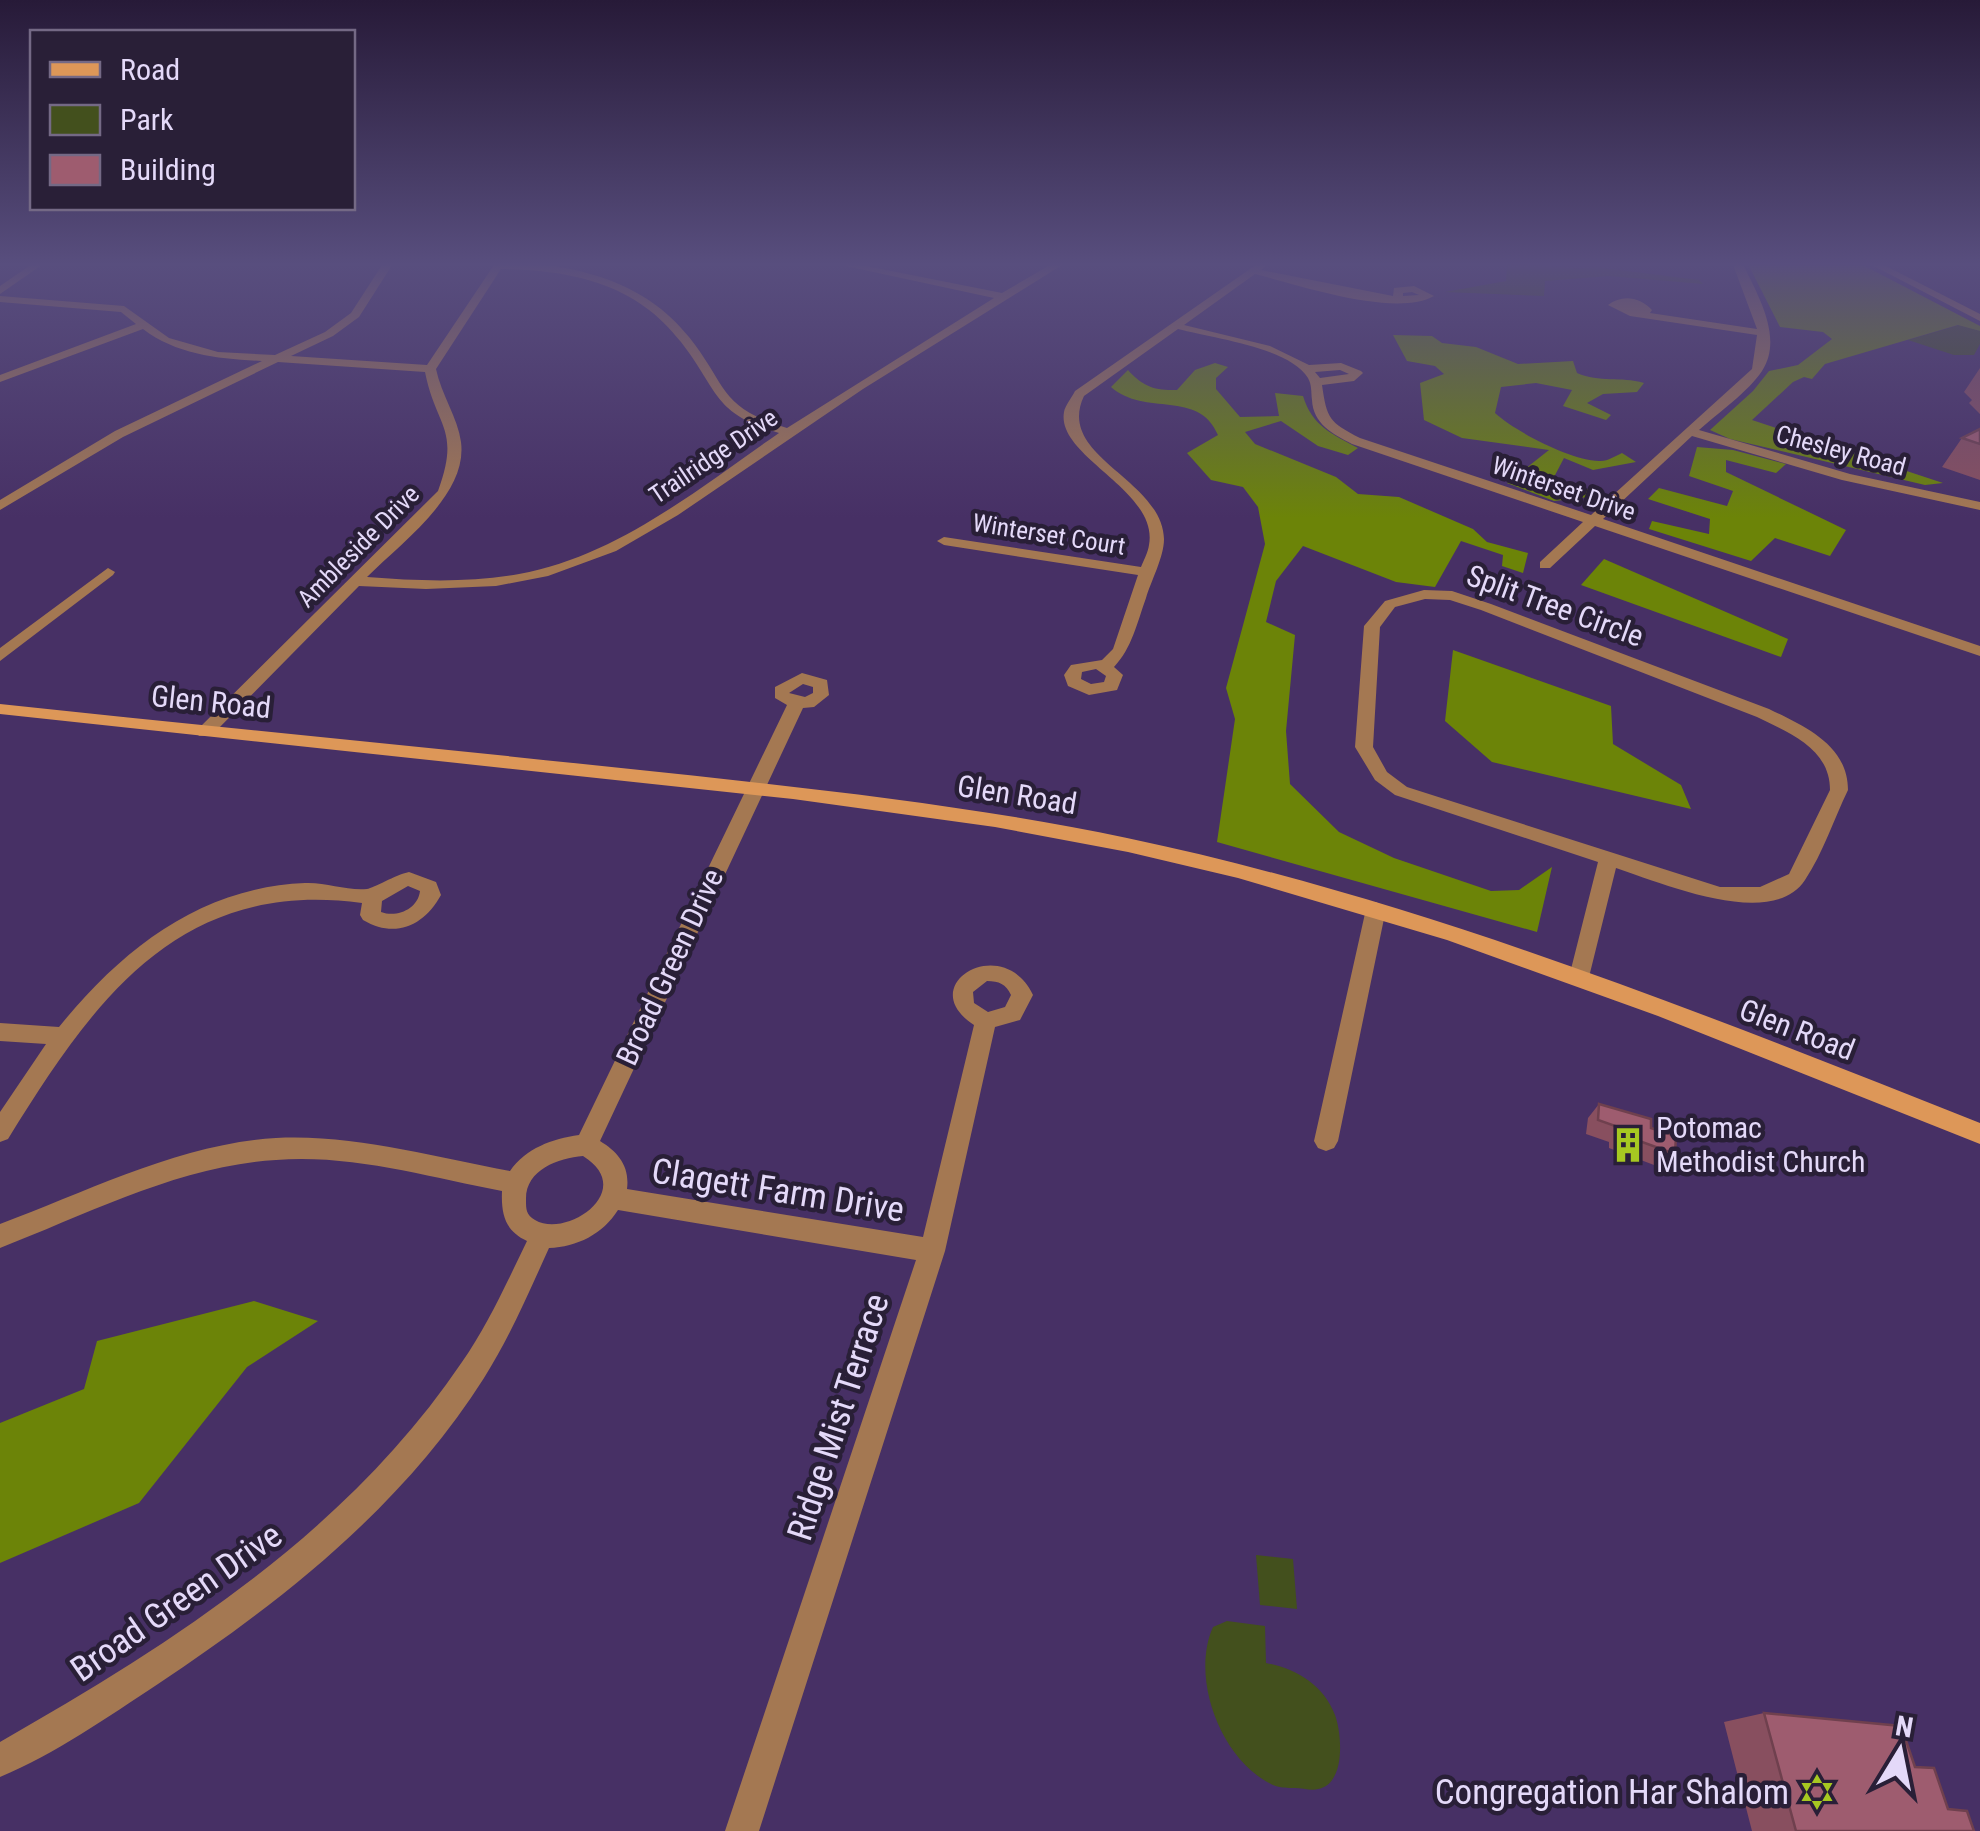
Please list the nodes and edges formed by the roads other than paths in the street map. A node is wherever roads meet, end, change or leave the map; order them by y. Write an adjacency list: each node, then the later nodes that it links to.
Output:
1 (84, 347): 12 (street)
2 (185, 347): 10 (street)
3 (303, 347): 10 (street)
4 (444, 347): 11 (street)
5 (689, 347): 13 (street)
6 (923, 347): 13 (street, Trailridge Drive)
7 (1146, 347): 21 (street)
8 (1254, 347): 17 (street, Winterset Drive)
9 (1764, 347): 14 (street)
10 (278, 360): 11 (street); 15 (street)
11 (430, 369): 22 (street, Ambleside Drive)
12 (0, 379)
13 (788, 432): 22 (street, Trailridge Drive)
14 (1692, 432): 16 (street, Chesley Road); 17 (street)
15 (0, 506)
16 (1980, 506)
17 (1592, 521): 19 (street); 23 (street, Winterset Drive)
18 (944, 540): 21 (street, Winterset Court)
19 (1545, 565)
20 (108, 572): 24 (street)
21 (1147, 572): 25 (street)
22 (355, 581): 28 (street, Ambleside Drive)
23 (1980, 651)
24 (0, 656)
25 (1105, 666)
26 (796, 704): 29 (street, Broad Green Drive)
27 (0, 709): 28 (main road, Glen Road)
28 (205, 732): 29 (main road, Glen Road)
29 (754, 788): 32 (main road, Glen Road); 40 (street, Broad Green Drive)
30 (1609, 858): 30 (street, Split Tree Circle); 33 (street)
31 (373, 896): 36 (street)
32 (1376, 909): 33 (main road, Glen Road); 39 (street)
33 (1579, 977): 38 (main road, Glen Road)
34 (986, 1021): 45 (street, Ridge Mist Terrace)
35 (0, 1032): 36 (street)
36 (66, 1036): 37 (street)
37 (0, 1132)
38 (1980, 1134)
39 (1326, 1142)
40 (586, 1145): 41 (street); 42 (street)
41 (516, 1183): 43 (street); 44 (street)
42 (613, 1198): 44 (street); 45 (street, Clagett Farm Drive)
43 (0, 1236)
44 (542, 1236): 46 (street, Broad Green Drive)
45 (932, 1251): 47 (street, Ridge Mist Terrace)
46 (0, 1760)
47 (742, 1831)

